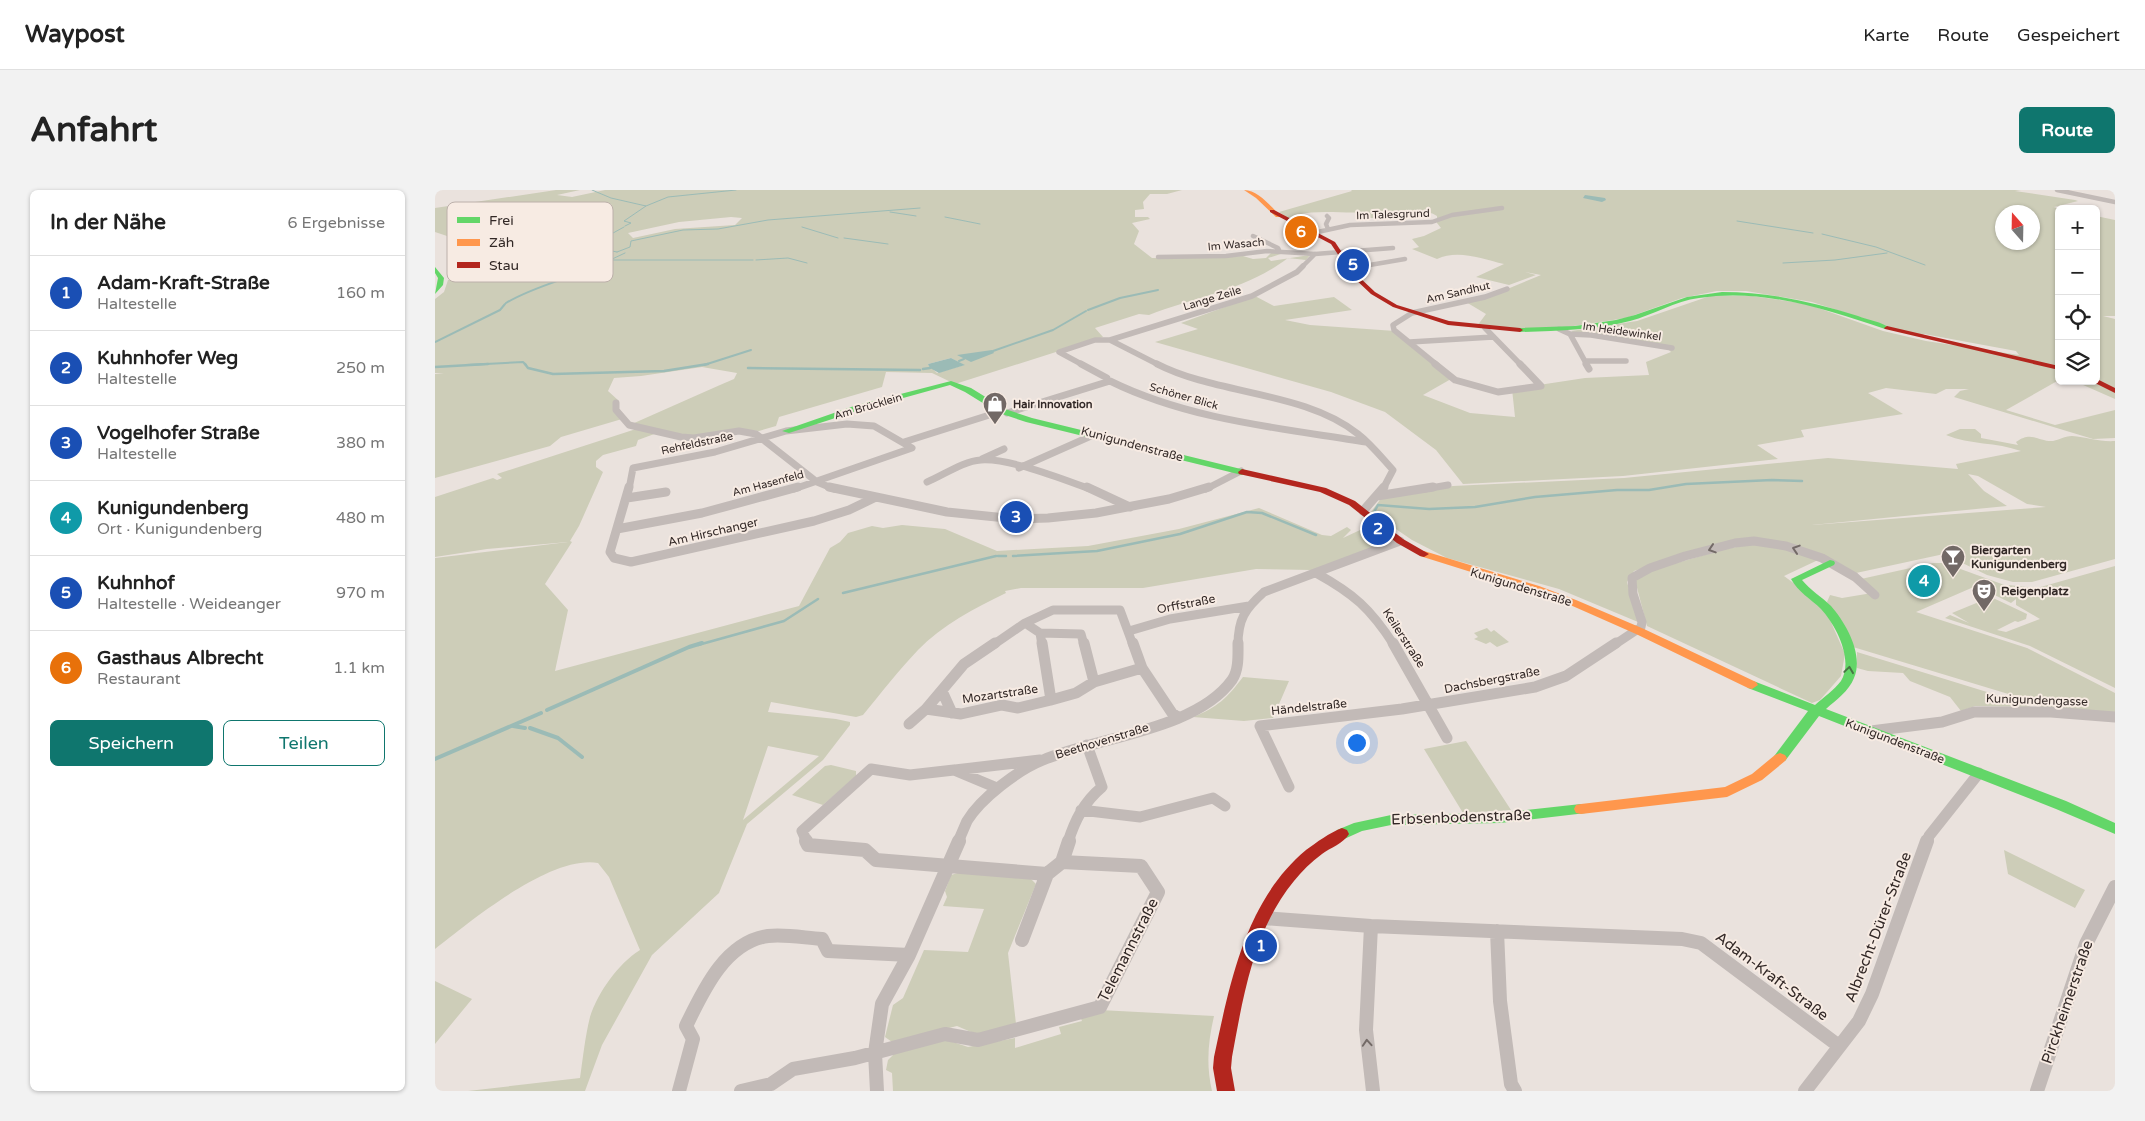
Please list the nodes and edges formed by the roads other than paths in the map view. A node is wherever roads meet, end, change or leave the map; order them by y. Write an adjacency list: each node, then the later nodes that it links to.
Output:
1 (1246, 190): 5 (street)
2 (2057, 190): 3 (street)
3 (2115, 202)
4 (1502, 208): 8 (street, Im Talesgrund)
5 (1272, 211): 7 (street); 7 (street)
6 (1327, 216): 8 (street)
7 (1296, 225): 9 (street)
8 (1328, 229): 9 (street, Im Talesgrund)
9 (1313, 233): 13 (street)
10 (1253, 236): 12 (street)
11 (1393, 248): 13 (street)
12 (1279, 252): 14 (street, Im Wasach); 15 (street, Im Wasach)
13 (1341, 253): 14 (street); 17 (street)
14 (1315, 254): 25 (street, Lange Zeile)
15 (1158, 257)
16 (1405, 259): 17 (street)
17 (1350, 268): 21 (street)
18 (435, 269): 20 (street)
19 (1507, 289): 21 (street, Am Sandhut)
20 (435, 292)
21 (1412, 312): 23 (street); 26 (street)
22 (1559, 330): 23 (street); 24 (street, Im Heidewinkel); 30 (street)
23 (1489, 333): 26 (street); 26 (street)
24 (1570, 334): 27 (street, Im Heidewinkel); 28 (street, Im Heidewinkel)
25 (1110, 340): 32 (street, Schöner Blick); 42 (street)
26 (1409, 342)
27 (1672, 348)
28 (1585, 361): 29 (street); 31 (street, Im Heidewinkel)
29 (1626, 361)
30 (2055, 367)
31 (1589, 369)
32 (1107, 381): 37 (street); 42 (street, Schöner Blick)
33 (951, 384): 37 (street, Kunigundenstraße); 38 (street, Am Brücklein)
34 (2100, 384): 35 (street)
35 (2115, 391)
36 (616, 407): 40 (street, Rehfeldstraße)
37 (1001, 413): 41 (street); 47 (street, Kunigundenstraße)
38 (786, 431): 40 (street, Rehfeldstraße); 41 (street, Rehfeldstraße)
39 (1091, 436): 46 (street)
40 (763, 439): 45 (street, Rehfeldstraße); 48 (street)
41 (904, 442): 48 (street, Am Hasenfeld)
42 (1366, 442): 52 (street)
43 (1004, 449): 44 (street)
44 (982, 459): 46 (street); 49 (street)
45 (636, 466): 54 (street, Am Hirschanger)
46 (1019, 468): 55 (street)
47 (1241, 472): 55 (street); 56 (street, Kunigundenstraße)
48 (817, 482): 53 (street); 57 (street, Am Hasenfeld)
49 (927, 482)
50 (1448, 485): 52 (street)
51 (666, 492): 54 (street)
52 (1377, 496): 56 (street)
53 (876, 497): 55 (street); 57 (street, Am Hirschanger)
54 (627, 498): 57 (street, Am Hirschanger)
55 (1130, 506)
56 (1363, 511): 58 (street, Kunigundenstraße)
57 (617, 529)
58 (1400, 541): 60 (street, Beethovenstraße); 64 (street, Kunigundenstraße)
59 (1830, 564): 61 (street); 64 (street, one-way to 64); 73 (street, Erbsenbodenstraße, one-way to 59)
60 (1316, 573): 62 (street, Beethovenstraße); 71 (street, Keilerstraße)
61 (1875, 595)
62 (1249, 606): 65 (street, Orffstraße); 76 (street, Beethovenstraße)
63 (1025, 623): 65 (street, Mozartstraße); 66 (street); 69 (street, Mozartstraße)
64 (1636, 630): 71 (street, Dachsbergstraße); 73 (street, Kunigundenstraße)
65 (1129, 631): 67 (street)
66 (1039, 633): 68 (street); 70 (street, Mozartstraße)
67 (1142, 668): 68 (street, Mozartstraße); 76 (street)
68 (1095, 682): 70 (street, Mozartstraße)
69 (943, 691): 72 (street, Mozartstraße); 74 (street, Mozartstraße)
70 (1051, 700): 74 (street, Mozartstraße)
71 (1428, 705): 79 (street, Keilerstraße); 84 (street, Händelstraße)
72 (925, 709): 74 (street, Mozartstraße); 77 (street, Mozartstraße)
73 (1815, 712): 78 (street, Kunigundenstraße); 93 (street, Erbsenbodenstraße)
74 (952, 713)
75 (2115, 717): 78 (street, Kunigundengasse)
76 (1179, 718): 80 (street, Beethovenstraße)
77 (909, 724)
78 (1871, 731): 83 (street, Kunigundenstraße)
79 (1447, 738)
80 (1087, 746): 81 (street, Beethovenstraße); 87 (street)
81 (1042, 760): 82 (street); 85 (street, Beethovenstraße)
82 (954, 770): 85 (street); 90 (street)
83 (1979, 773): 88 (street, Kunigundenstraße); 98 (street, Albrecht-Dürer-Straße)
84 (1289, 787)
85 (997, 788): 90 (street, Beethovenstraße)
86 (1225, 806): 87 (street)
87 (1081, 810): 89 (street)
88 (2115, 829)
89 (1062, 862): 91 (street); 99 (street, Telemannstraße)
90 (947, 867): 91 (street); 97 (street, Beethovenstraße)
91 (1047, 874): 96 (street)
92 (2115, 887): 107 (street, Pirckheimerstraße)
93 (1262, 918): 94 (street, Adam-Kraft-Straße); 103 (street, Erbsenbodenstraße)
94 (1371, 926): 95 (street, Adam-Kraft-Straße); 104 (street, one-way to 94)
95 (1497, 931): 98 (street, Adam-Kraft-Straße); 105 (street)
96 (1022, 940)
97 (909, 954): 99 (street, Beethovenstraße); 100 (street)
98 (1839, 1046): 106 (street, Albrecht-Dürer-Straße)
99 (875, 1053): 101 (street); 102 (street, Beethovenstraße)
100 (679, 1091)
101 (741, 1091)
102 (877, 1091)
103 (1226, 1091)
104 (1373, 1091)
105 (1515, 1091)
106 (1805, 1091)
107 (2037, 1091)

